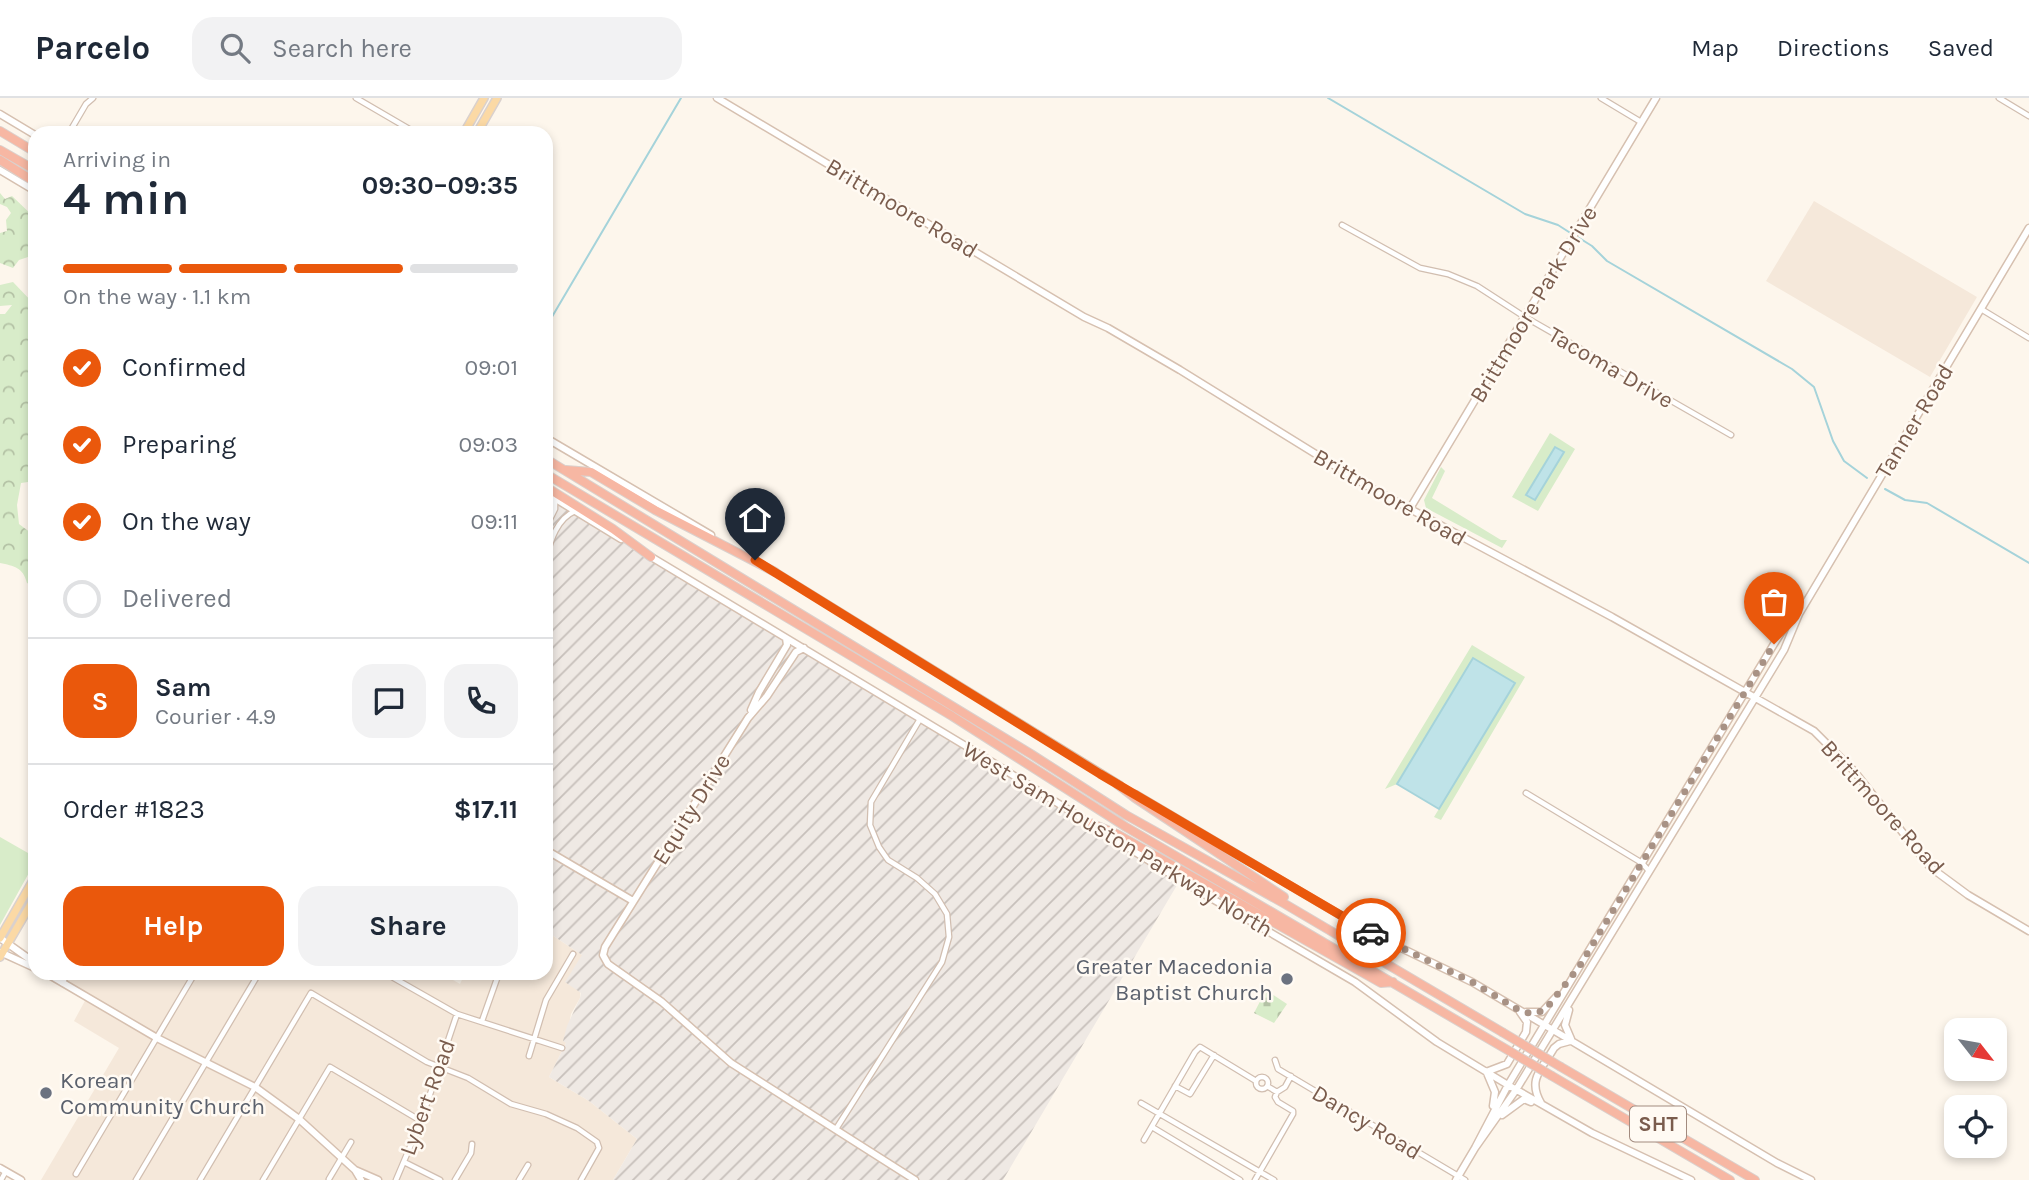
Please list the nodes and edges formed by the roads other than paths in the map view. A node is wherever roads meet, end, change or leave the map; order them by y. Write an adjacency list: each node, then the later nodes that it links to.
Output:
1 (93, 98): 12 (street)
2 (356, 98): 13 (street)
3 (484, 98): 14 (main road)
4 (497, 98): 15 (main road)
5 (717, 98): 37 (main road, Brittmoore Road)
6 (1601, 98): 11 (street)
7 (1656, 98): 11 (main road, Brittmoore Park Drive)
8 (1998, 98): 10 (street)
9 (0, 114): 17 (main road)
10 (2029, 116)
11 (1642, 122): 28 (main road, Brittmoore Park Drive)
12 (73, 126)
13 (404, 126)
14 (468, 126)
15 (481, 126)
16 (0, 130): 18 (highway)
17 (28, 131)
18 (28, 145)
19 (0, 149): 21 (highway)
20 (0, 160): 23 (highway)
21 (28, 166)
22 (0, 170): 24 (main road)
23 (28, 178)
24 (28, 187)
25 (1342, 225): 28 (street, Tacoma Drive)
26 (2029, 228): 27 (main road, Tanner Road)
27 (1980, 309): 29 (street); 43 (main road, Tanner Road)
28 (1525, 317): 30 (street, Tacoma Drive); 37 (main road, Brittmoore Park Drive)
29 (2029, 338)
30 (1731, 435)
31 (553, 442): 42 (main road, West Sam Houston Parkway North)
32 (553, 464): 33 (highway, SHT)
33 (563, 470): 42 (highway); 58 (highway, SHT)
34 (553, 478): 74 (highway, SHT)
35 (553, 491): 41 (highway)
36 (555, 499): 38 (main road, West Sam Houston Parkway North); 39 (street)
37 (1409, 510): 46 (main road, Brittmoore Road)
38 (575, 511): 40 (street); 41 (main road, West Sam Houston Parkway North)
39 (553, 513)
40 (553, 539)
41 (651, 557): 44 (main road, West Sam Houston Parkway North)
42 (775, 572): 50 (main road, West Sam Houston Parkway North)
43 (1799, 614): 46 (main road, Tanner Road); 47 (main road, Tanner Road)
44 (786, 638): 45 (main road, West Sam Houston Parkway North); 48 (main road, Equity Drive)
45 (804, 648): 48 (main road, Equity Drive); 49 (main road, West Sam Houston Parkway North)
46 (1746, 692): 47 (main road, Brittmoore Road); 54 (main road, Tanner Road)
47 (1755, 697): 55 (main road, Tanner Road); 60 (main road, Brittmoore Road)
48 (748, 718): 57 (main road, Equity Drive)
49 (920, 719): 52 (main road, West Sam Houston Parkway North); 105 (street)
50 (1117, 784): 58 (highway); 77 (main road, West Sam Houston Parkway North)
51 (1526, 793): 54 (street)
52 (1088, 822): 74 (highway); 91 (main road, West Sam Houston Parkway North)
53 (553, 854): 57 (main road)
54 (1642, 863): 55 (street); 67 (main road, Tanner Road)
55 (1650, 872): 76 (main road, Tanner Road)
56 (28, 889): 61 (main road)
57 (634, 901): 105 (main road, Equity Drive)
58 (1286, 904): 136 (highway, SHT, bridge)
59 (28, 909): 62 (main road)
60 (2029, 931)
61 (0, 938): 62 (main road)
62 (9, 943): 63 (main road); 65 (main road)
63 (1, 954): 66 (main road)
64 (573, 954): 83 (street)
65 (28, 958)
66 (28, 965)
67 (1579, 967): 77 (main road); 80 (main road, Tanner Road)
68 (57, 980): 75 (main road)
69 (64, 980): 75 (street)
70 (191, 980): 82 (street)
71 (256, 980): 89 (street)
72 (397, 980): 78 (street)
73 (497, 980): 79 (street)
74 (1392, 982): 117 (highway, SHT, bridge)
75 (62, 983): 82 (main road)
76 (1578, 989): 81 (main road, Tanner Road); 84 (main road)
77 (1519, 1010): 80 (main road, West Sam Houston Parkway North); 91 (main road)
78 (457, 1014): 79 (street); 90 (street, Lybert Road)
79 (482, 1021): 83 (street)
80 (1544, 1025): 81 (main road, West Sam Houston Parkway North); 93 (main road, Tanner Road)
81 (1553, 1030): 84 (main road, West Sam Houston Parkway North); 96 (main road, Tanner Road)
82 (157, 1038): 89 (main road); 115 (street)
83 (534, 1039): 85 (street); 87 (street)
84 (1572, 1040): 99 (main road); 137 (main road, West Sam Houston Parkway North)
85 (562, 1048)
86 (1214, 1055): 94 (street); 94 (street); 97 (street)
87 (529, 1056)
88 (1275, 1060): 92 (street, Dancy Road)
89 (207, 1061): 95 (main road); 120 (street)
90 (439, 1066): 95 (street); 102 (street, Lybert Road); 130 (street)
91 (1486, 1072): 93 (main road, West Sam Houston Parkway North); 103 (main road)
92 (1291, 1076): 97 (street); 116 (street, Dancy Road)
93 (1508, 1085): 96 (main road, West Sam Houston Parkway North); 103 (main road, Tanner Road)
94 (1175, 1086): 100 (street)
95 (255, 1087): 101 (main road); 121 (street)
96 (1516, 1090): 99 (main road, West Sam Houston Parkway North); 103 (main road, Tanner Road)
97 (1277, 1093): 114 (street)
98 (1141, 1103): 100 (street)
99 (1543, 1106): 103 (main road); 135 (main road, West Sam Houston Parkway North)
100 (1159, 1114): 104 (street); 114 (street)
101 (299, 1119): 102 (street); 109 (main road); 122 (street)
102 (421, 1121): 110 (street, Lybert Road)
103 (1490, 1123): 116 (main road, Tanner Road)
104 (1152, 1127): 106 (street); 132 (street)
105 (836, 1129): 131 (main road)
106 (1144, 1140)
107 (351, 1142): 109 (street)
108 (472, 1144): 128 (street)
109 (341, 1159): 113 (main road); 123 (street)
110 (404, 1162): 126 (street, Lybert Road); 127 (street)
111 (528, 1165): 129 (street)
112 (3, 1170): 118 (street); 119 (main road)
113 (355, 1170): 124 (main road); 125 (main road)
114 (1260, 1172): 133 (street); 134 (street)
115 (76, 1174)
116 (1459, 1179)
117 (1727, 1179)
118 (1, 1180)
119 (21, 1180)
120 (136, 1180)
121 (200, 1180)
122 (263, 1180)
123 (329, 1180)
124 (361, 1180)
125 (378, 1180)
126 (396, 1180)
127 (440, 1180)
128 (455, 1180)
129 (519, 1180)
130 (581, 1180)
131 (915, 1180)
132 (1240, 1180)
133 (1255, 1180)
134 (1274, 1180)
135 (1691, 1180)
136 (1755, 1180)
137 (1811, 1180)

